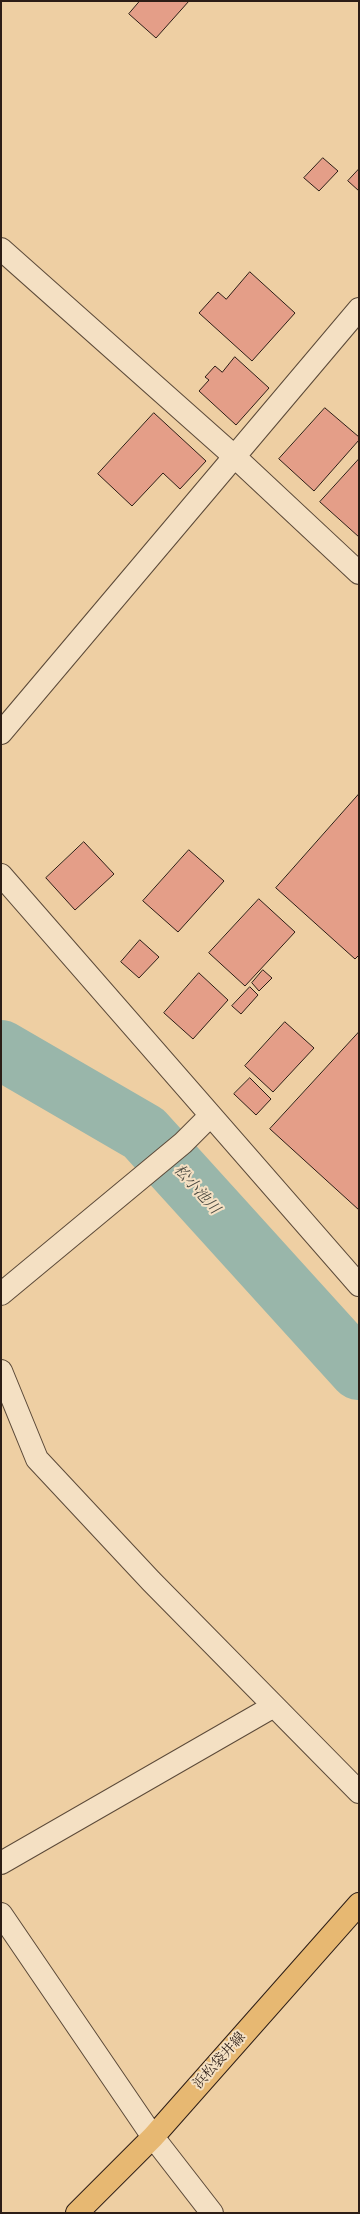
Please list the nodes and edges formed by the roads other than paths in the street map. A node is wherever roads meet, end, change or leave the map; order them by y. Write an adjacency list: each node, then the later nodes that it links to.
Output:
1 (1, 249): 3 (street)
2 (359, 309): 3 (street)
3 (234, 457): 4 (street); 5 (street)
4 (359, 573)
5 (1, 734)
6 (1, 875): 7 (street)
7 (210, 1116): 8 (street); 9 (street)
8 (359, 1285)
9 (1, 1294)
10 (1, 1371): 11 (street)
11 (274, 1706): 12 (street); 13 (street)
12 (359, 1792)
13 (1, 1863)
14 (359, 1904): 16 (main road, 浜松袋井線)
15 (1, 1914): 16 (street)
16 (153, 2137): 17 (main road, 浜松袋井線); 18 (street)
17 (77, 2213)
18 (212, 2213)

